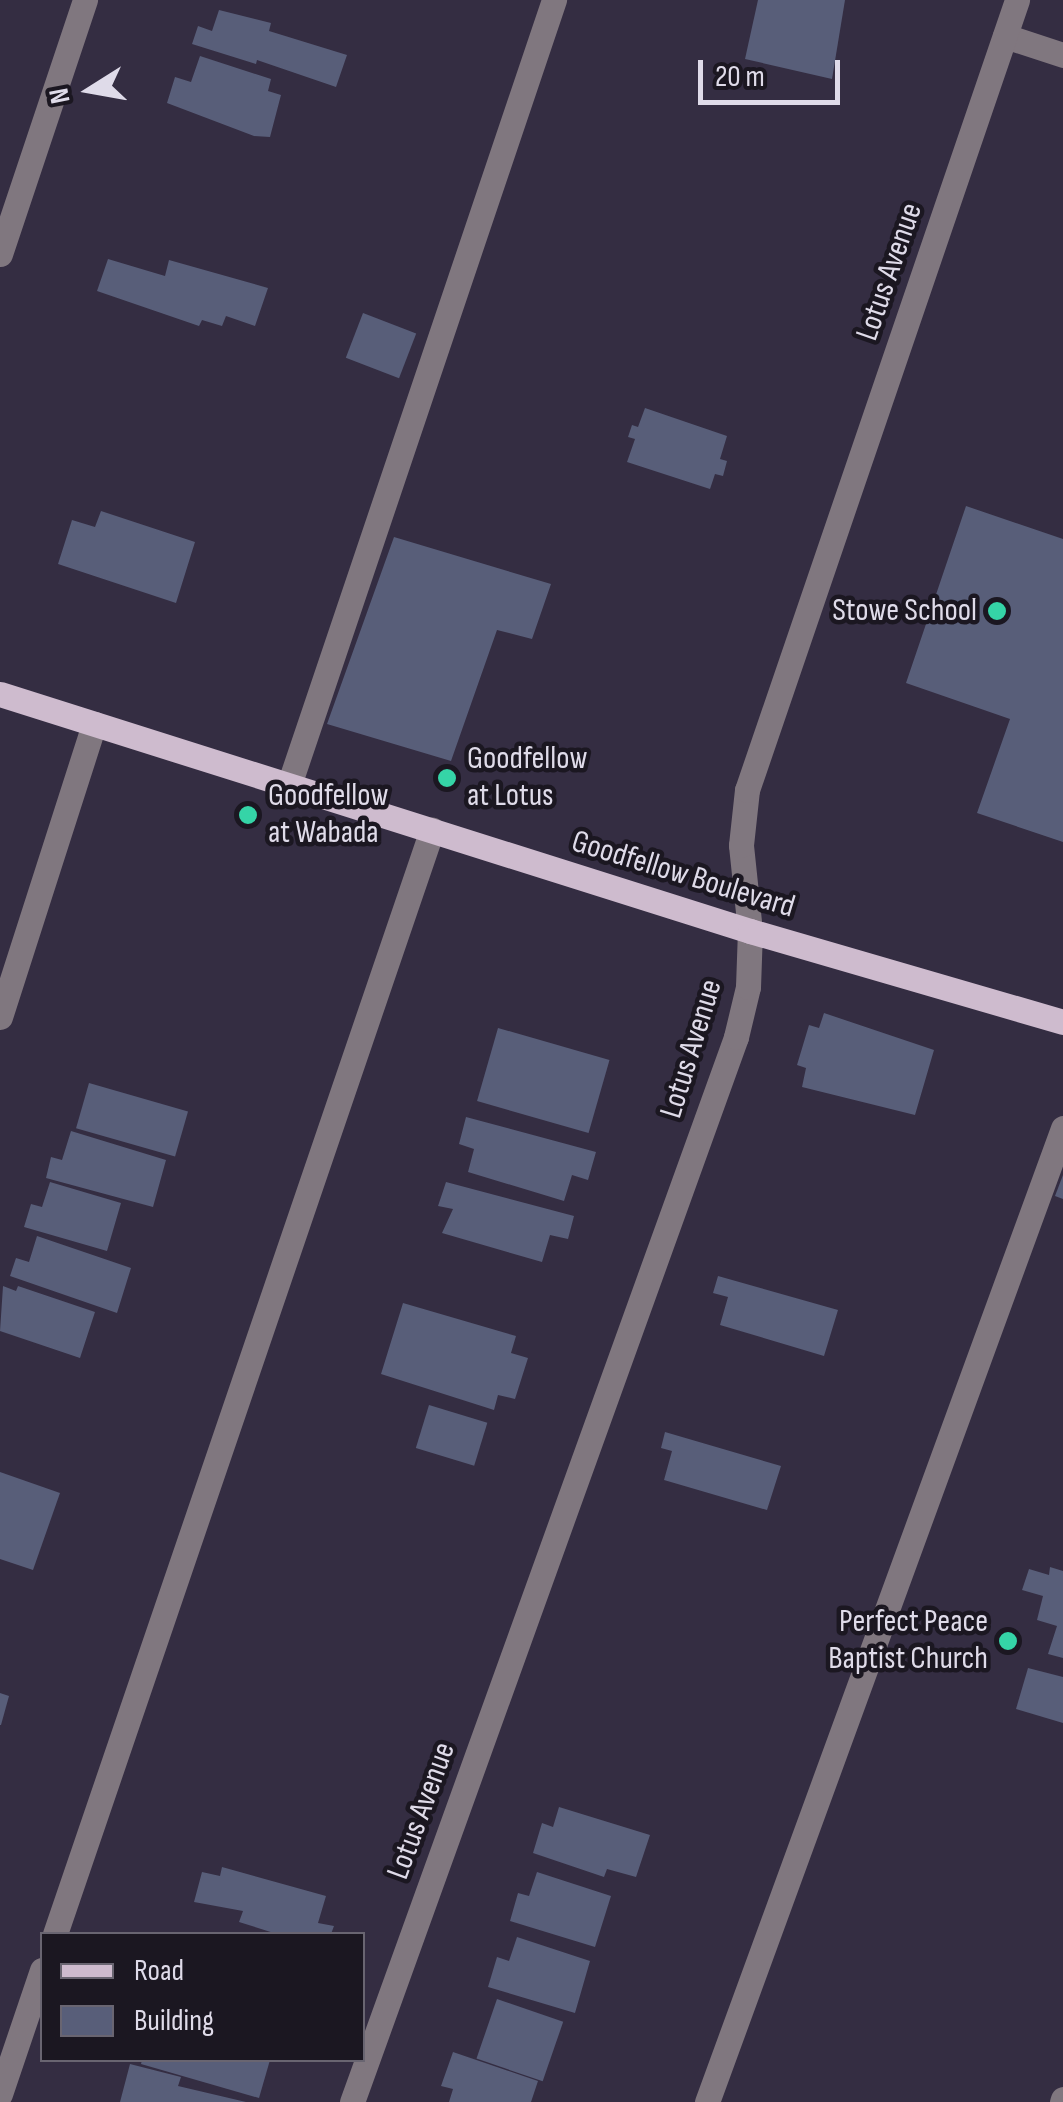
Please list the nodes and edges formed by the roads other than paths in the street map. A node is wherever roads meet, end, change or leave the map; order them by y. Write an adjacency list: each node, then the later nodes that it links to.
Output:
1 (86, 0): 6 (street)
2 (554, 0): 9 (street)
3 (1017, 0): 4 (street, Lotus Avenue)
4 (1005, 36): 5 (street); 11 (street, Lotus Avenue)
5 (1063, 55)
6 (0, 254)
7 (0, 694): 8 (main road, Goodfellow Boulevard)
8 (94, 724): 9 (main road, Goodfellow Boulevard); 12 (street)
9 (289, 786): 10 (main road, Goodfellow Boulevard)
10 (432, 830): 11 (main road, Goodfellow Boulevard); 15 (street)
11 (750, 930): 13 (main road, Goodfellow Boulevard); 18 (street, Lotus Avenue)
12 (0, 1017)
13 (1063, 1022)
14 (1063, 1128): 19 (street)
15 (56, 1932)
16 (40, 1976): 17 (street)
17 (0, 2094)
18 (352, 2102)
19 (707, 2102)

